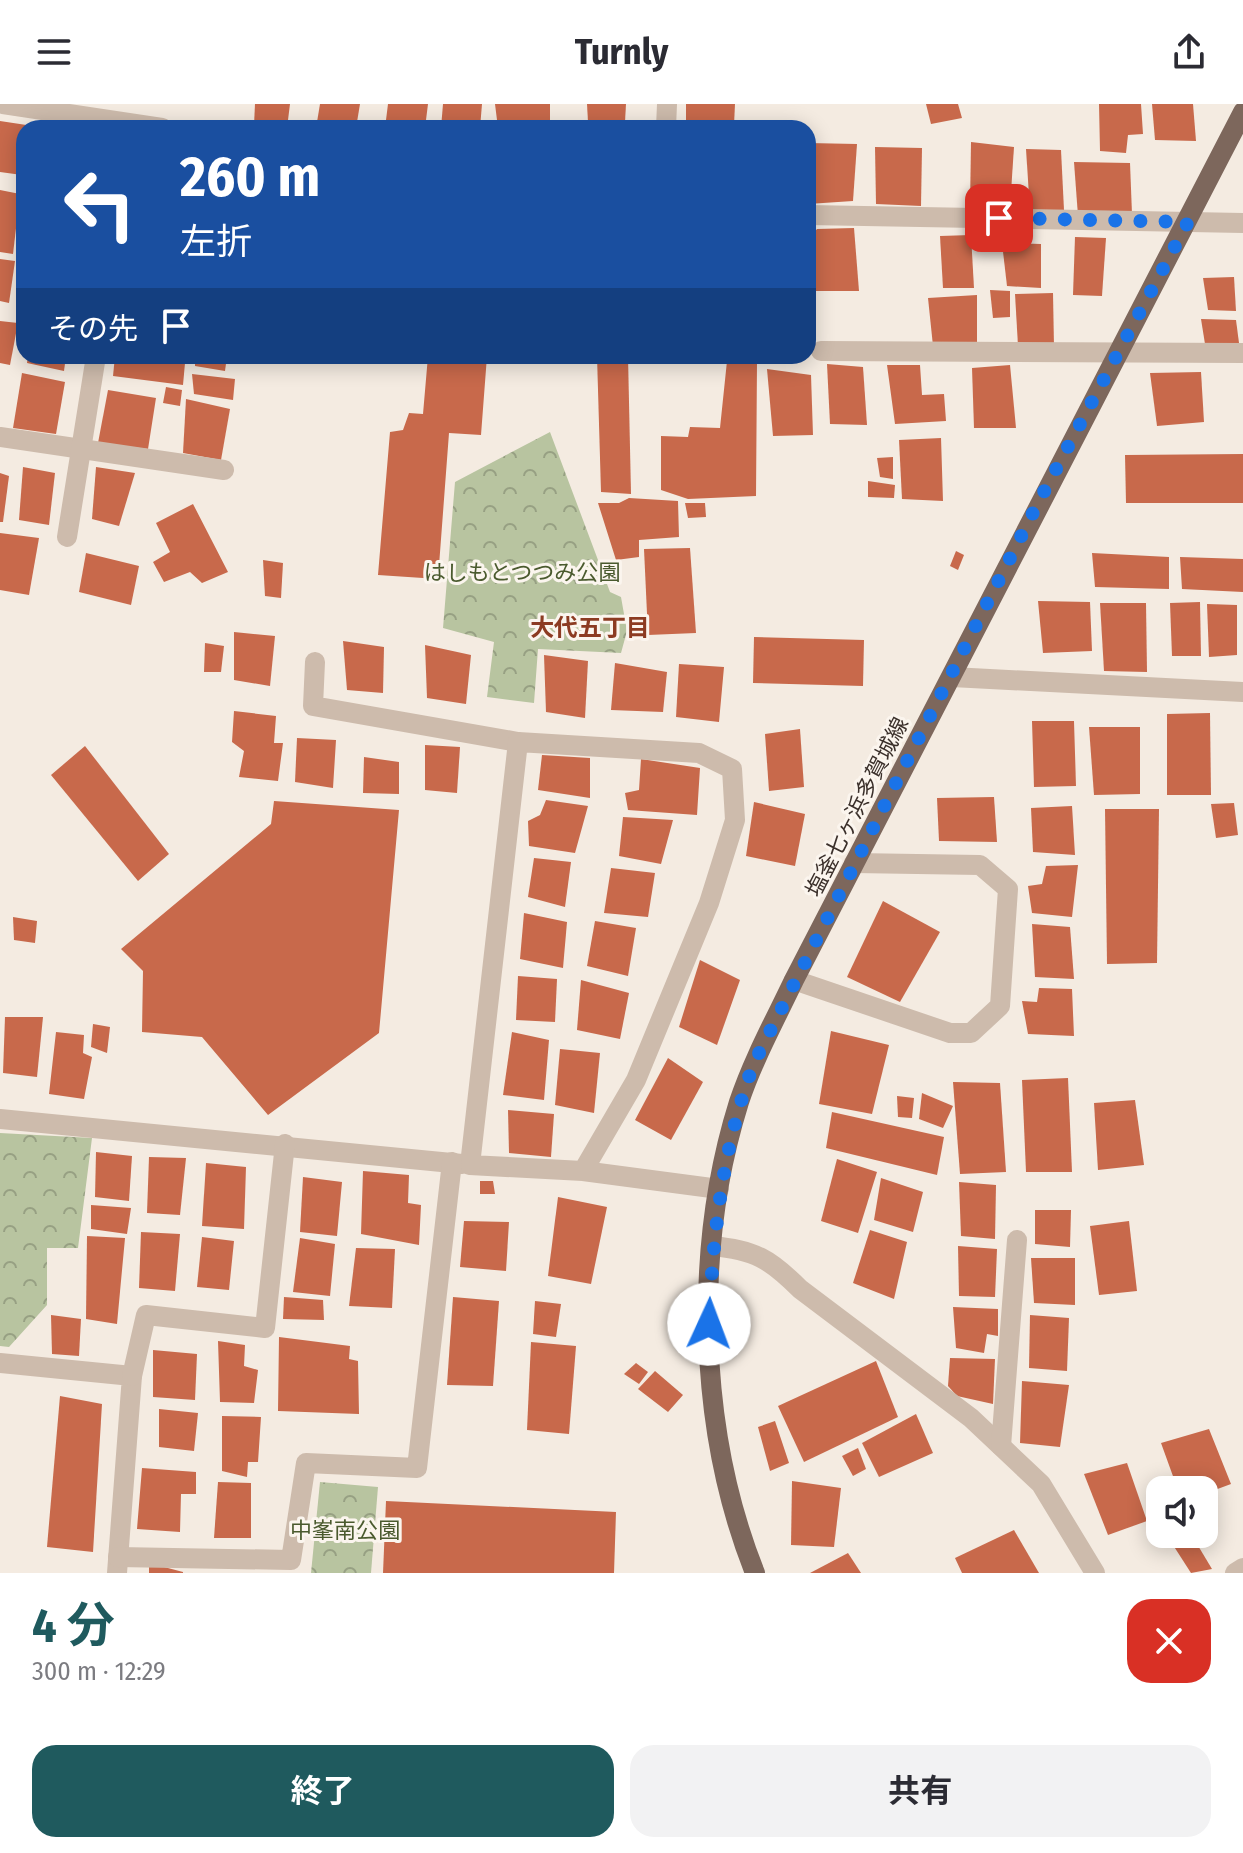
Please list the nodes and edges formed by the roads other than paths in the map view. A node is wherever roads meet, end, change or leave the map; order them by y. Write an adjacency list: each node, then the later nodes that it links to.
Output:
1 (3, 104): 3 (street)
2 (1243, 112): 5 (main road, 塩釜七ヶ浜多賀城線)
3 (139, 118)
4 (816, 215): 5 (street)
5 (1188, 222): 6 (street); 8 (main road, 塩釜七ヶ浜多賀城線)
6 (1243, 223)
7 (821, 351): 8 (street)
8 (1117, 352): 9 (street); 16 (main road, 塩釜七ヶ浜多賀城線)
9 (1243, 353)
10 (95, 364): 12 (street)
11 (0, 437): 12 (street)
12 (80, 449): 13 (street); 14 (street)
13 (224, 470)
14 (67, 537)
15 (315, 662): 18 (street)
16 (952, 677): 17 (street); 19 (main road, 塩釜七ヶ浜多賀城線)
17 (1243, 692)
18 (518, 742): 23 (street); 24 (street)
19 (854, 863): 20 (main road, 塩釜七ヶ浜多賀城線); 20 (street)
20 (794, 980): 25 (main road, 塩釜七ヶ浜多賀城線)
21 (0, 1119): 22 (street)
22 (285, 1144): 23 (street); 29 (street)
23 (461, 1164): 24 (street); 31 (street)
24 (583, 1171): 25 (street)
25 (719, 1189): 27 (main road, 塩釜七ヶ浜多賀城線)
26 (1017, 1240): 30 (street)
27 (712, 1246): 30 (street); 33 (main road, 塩釜七ヶ浜多賀城線)
28 (0, 1363): 29 (street)
29 (132, 1376): 31 (street)
30 (1001, 1446): 34 (street)
31 (118, 1565)
32 (1243, 1568): 35 (street)
33 (755, 1573)
34 (1095, 1573)
35 (1235, 1573)

